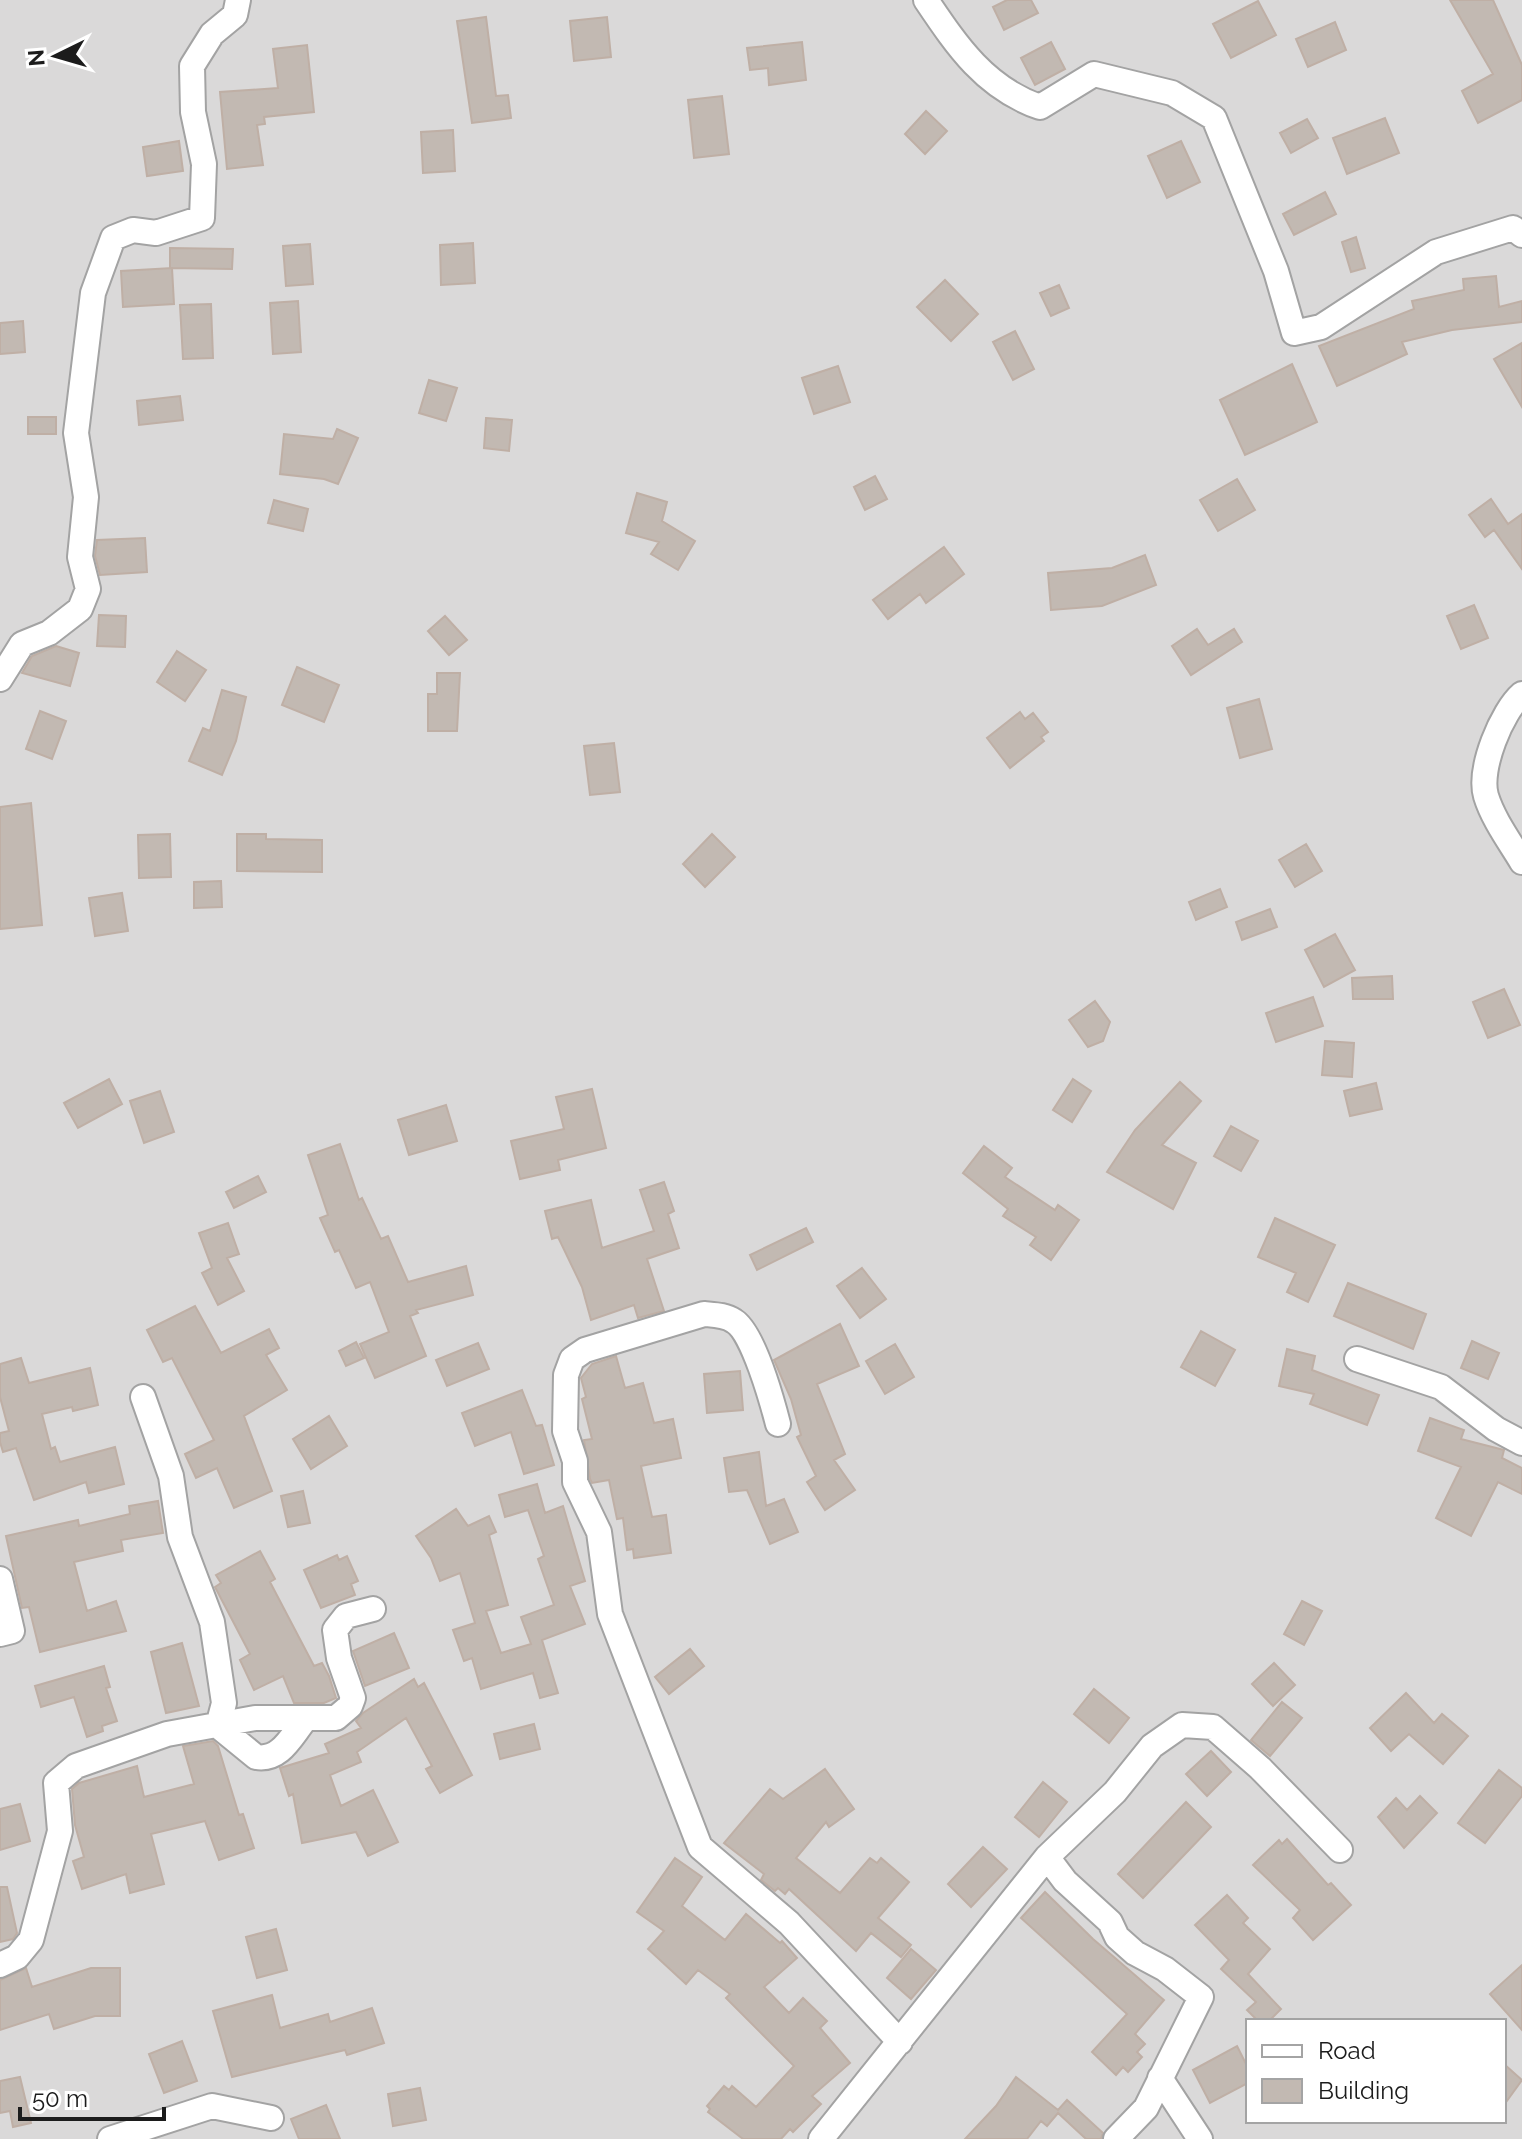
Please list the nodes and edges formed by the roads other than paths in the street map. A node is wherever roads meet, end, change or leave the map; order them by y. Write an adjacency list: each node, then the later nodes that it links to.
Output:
1 (238, 0): 4 (street)
2 (926, 0): 3 (street)
3 (1522, 235)
4 (0, 679)
5 (1522, 694): 6 (street)
6 (1522, 862)
7 (1357, 1359): 10 (street)
8 (143, 1397): 15 (street)
9 (778, 1424): 19 (street)
10 (1522, 1443)
11 (0, 1579): 13 (street)
12 (373, 1609): 14 (street)
13 (0, 1634)
14 (304, 1721): 15 (street); 15 (street)
15 (218, 1726): 18 (street)
16 (1340, 1850): 17 (street)
17 (1047, 1857): 19 (street); 20 (street)
18 (0, 1965)
19 (900, 2042): 23 (street)
20 (1160, 2078): 24 (street); 25 (street)
21 (271, 2118): 22 (street)
22 (123, 2137)
23 (821, 2139)
24 (1116, 2139)
25 (1200, 2139)

